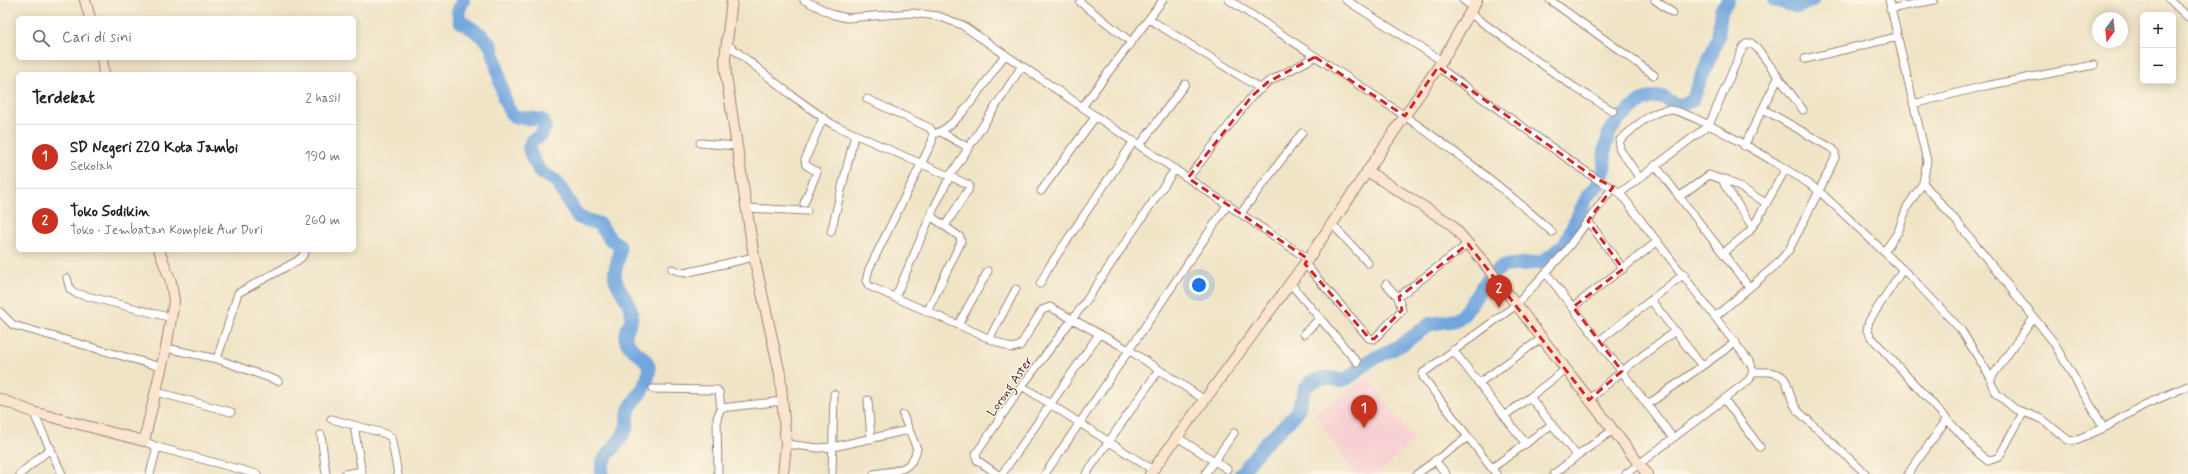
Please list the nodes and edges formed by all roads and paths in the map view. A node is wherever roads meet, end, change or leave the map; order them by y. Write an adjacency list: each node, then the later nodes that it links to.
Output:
1 (85, 0): 17 (street)
2 (732, 0): 22 (street)
3 (804, 0): 23 (street)
4 (1163, 0): 19 (street)
5 (1229, 0): 24 (street)
6 (1346, 0): 27 (street)
7 (1462, 0): 14 (street)
8 (1550, 0): 31 (street)
9 (1655, 0): 16 (street)
10 (1889, 0): 15 (street)
11 (1934, 0): 15 (street)
12 (2170, 0): 18 (street)
13 (1080, 2): 21 (street)
14 (1473, 7): 27 (street); 40 (street)
15 (1890, 9): 20 (street)
16 (1673, 13)
17 (89, 16)
18 (2188, 16)
19 (1149, 19): 21 (street); 34 (street)
20 (1897, 37): 25 (street); 36 (street)
21 (1131, 42): 37 (street)
22 (726, 44): 43 (street); 50 (street)
23 (1005, 55): 29 (street); 45 (street)
24 (1315, 56): 34 (street); 42 (street)
25 (1805, 59)
26 (102, 60): 30 (street)
27 (1440, 64): 42 (street); 63 (street)
28 (2094, 65): 36 (street)
29 (1022, 66): 37 (street); 52 (street)
30 (104, 72)
31 (1654, 75)
32 (1778, 78): 38 (street); 39 (street); 44 (street)
33 (1185, 84): 49 (street)
34 (1261, 89): 60 (street)
35 (867, 99): 45 (street)
36 (1913, 104): 62 (street)
37 (1082, 106): 41 (street)
38 (1763, 109): 51 (street); 65 (street)
39 (1804, 110)
40 (1613, 111)
41 (1096, 116): 49 (street); 64 (street)
42 (1405, 116): 57 (street); 80 (street)
43 (823, 118): 47 (street); 68 (street)
44 (1709, 125): 51 (street); 54 (street); 59 (street)
45 (937, 133): 52 (street); 53 (street)
46 (1302, 133): 73 (street)
47 (854, 134): 53 (street); 79 (street)
48 (700, 143): 50 (street)
49 (1137, 144): 55 (street); 98 (street)
50 (736, 146): 71 (street)
51 (1744, 146): 56 (street)
52 (968, 148): 58 (street)
53 (922, 163): 58 (street); 103 (street)
54 (1655, 166): 59 (street); 67 (street)
55 (1175, 169): 60 (street); 112 (street, Lorong Aster)
56 (1785, 170): 65 (street); 69 (street)
57 (1367, 171): 76 (street); 82 (street)
58 (950, 176): 74 (street); 78 (street)
59 (1639, 177): 66 (street)
60 (1188, 178): 70 (street)
61 (1723, 180): 67 (street); 69 (street); 77 (street)
62 (1923, 183): 85 (street); 113 (street)
63 (1614, 187): 66 (street); 75 (street)
64 (1041, 191)
65 (1819, 191): 85 (street); 100 (street)
66 (1620, 193): 81 (street)
67 (1679, 197): 86 (street)
68 (804, 203)
69 (1766, 203): 77 (street)
70 (1228, 204): 73 (street); 123 (street)
71 (746, 208): 72 (street); 87 (street)
72 (807, 211)
73 (1241, 213): 88 (street)
74 (931, 215): 78 (street); 103 (street)
75 (1588, 221): 91 (street); 94 (street)
76 (1332, 224): 88 (street); 89 (street)
77 (1754, 224): 86 (street)
78 (945, 226): 108 (street)
79 (832, 232)
80 (1552, 232)
81 (1658, 241): 91 (street); 95 (street)
82 (1468, 244): 102 (street); 105 (street)
83 (160, 252): 110 (street)
84 (305, 252): 125 (street)
85 (1884, 252): 92 (street)
86 (1723, 253): 100 (street)
87 (754, 256): 90 (street); 147 (street)
88 (1306, 261): 97 (street); 102 (street)
89 (1368, 263)
90 (672, 269)
91 (1623, 269): 106 (street)
92 (1903, 269): 133 (street); 157 (street)
93 (988, 271): 114 (street)
94 (1546, 273): 105 (street); 106 (street)
95 (1684, 274): 104 (street); 109 (street)
96 (67, 278): 110 (street)
97 (1290, 283): 111 (street); 145 (street)
98 (1040, 284)
99 (1386, 284): 102 (street)
100 (1749, 287): 109 (street)
101 (1016, 289): 119 (street)
102 (1398, 297)
103 (895, 298): 108 (street)
104 (1651, 300): 115 (street); 120 (street)
105 (1516, 305): 118 (street); 124 (street)
106 (1573, 307): 120 (street)
107 (0, 312): 128 (street)
108 (927, 312): 114 (street)
109 (1716, 316): 121 (street)
110 (172, 318): 122 (street)
111 (1320, 318): 117 (street); 126 (street)
112 (1072, 319): 116 (street); 119 (street); 136 (street, Lorong Aster)
113 (2033, 319): 133 (street); 161 (street)
114 (958, 325): 119 (street)
115 (1675, 331): 127 (street); 131 (street)
116 (1099, 334): 123 (street); 148 (street)
117 (1304, 334)
118 (1542, 338): 129 (street); 135 (street)
119 (989, 339)
120 (1599, 340): 131 (street)
121 (1736, 342): 127 (street); 132 (street)
122 (166, 348): 125 (street); 128 (street)
123 (1129, 350): 130 (street); 158 (street)
124 (1453, 350): 135 (street); 167 (street)
125 (217, 359): 134 (street)
126 (1357, 362)
127 (1702, 366): 149 (street)
128 (161, 368): 139 (street)
129 (1566, 369): 141 (street); 146 (street)
130 (1159, 370): 145 (street); 171 (street)
131 (1622, 371): 146 (street); 149 (street)
132 (1753, 372): 143 (street); 207 (street)
133 (1991, 378): 153 (street)
134 (278, 381)
135 (1479, 383): 155 (street)
136 (1022, 386): 148 (street); 197 (street, Lorong Aster)
137 (2188, 386): 161 (street)
138 (652, 389): 150 (street)
139 (157, 392): 152 (street); 170 (street)
140 (834, 394): 175 (street)
141 (1530, 397): 155 (street); 159 (street)
142 (0, 399): 151 (street)
143 (1724, 399): 169 (street); 176 (street)
144 (868, 400): 168 (street)
145 (1205, 400): 166 (street)
146 (1590, 400): 163 (street)
147 (783, 401): 150 (street); 172 (street)
148 (1050, 405): 158 (street); 198 (street)
149 (1647, 405): 169 (street)
150 (721, 408): 193 (street)
151 (33, 412): 170 (street); 177 (street)
152 (231, 412)
153 (2023, 413): 157 (street); 161 (street)
154 (903, 415): 162 (street)
155 (1504, 416): 173 (street)
156 (331, 419): 160 (street)
157 (1947, 420): 208 (street)
158 (1079, 424): 171 (street); 199 (street)
159 (1552, 425): 173 (street); 178 (street)
160 (354, 426): 184 (street); 192 (street)
161 (2104, 428)
162 (908, 430): 168 (street); 196 (street)
163 (1613, 430): 178 (street); 181 (street)
164 (1234, 433): 180 (street)
165 (320, 435): 190 (street)
166 (1177, 437): 180 (street); 185 (street)
167 (1468, 437): 179 (street); 183 (street)
168 (871, 438): 175 (street)
169 (1673, 438): 181 (street)
170 (144, 441): 174 (street)
171 (1109, 441): 185 (street); 200 (street)
172 (786, 444): 175 (street); 194 (street)
173 (1526, 444): 183 (street)
174 (157, 446): 188 (street); 189 (street)
175 (833, 447): 195 (street)
176 (1760, 447)
177 (50, 448): 186 (street); 187 (street)
178 (1577, 456): 204 (street)
179 (1435, 460): 202 (street); 203 (street)
180 (1214, 461): 182 (street); 201 (street)
181 (1639, 464): 205 (street); 206 (street)
182 (1227, 469)
183 (1494, 471)
184 (362, 472): 191 (street)
185 (1151, 472)
186 (20, 474)
187 (62, 474)
188 (150, 474)
189 (257, 474)
190 (326, 474)
191 (345, 474)
192 (398, 474)
193 (718, 474)
194 (783, 474)
195 (832, 474)
196 (874, 474)
197 (997, 474)
198 (1002, 474)
199 (1045, 474)
200 (1086, 474)
201 (1205, 474)
202 (1417, 474)
203 (1446, 474)
204 (1554, 474)
205 (1626, 474)
206 (1647, 474)
207 (1866, 474)
208 (1908, 474)

